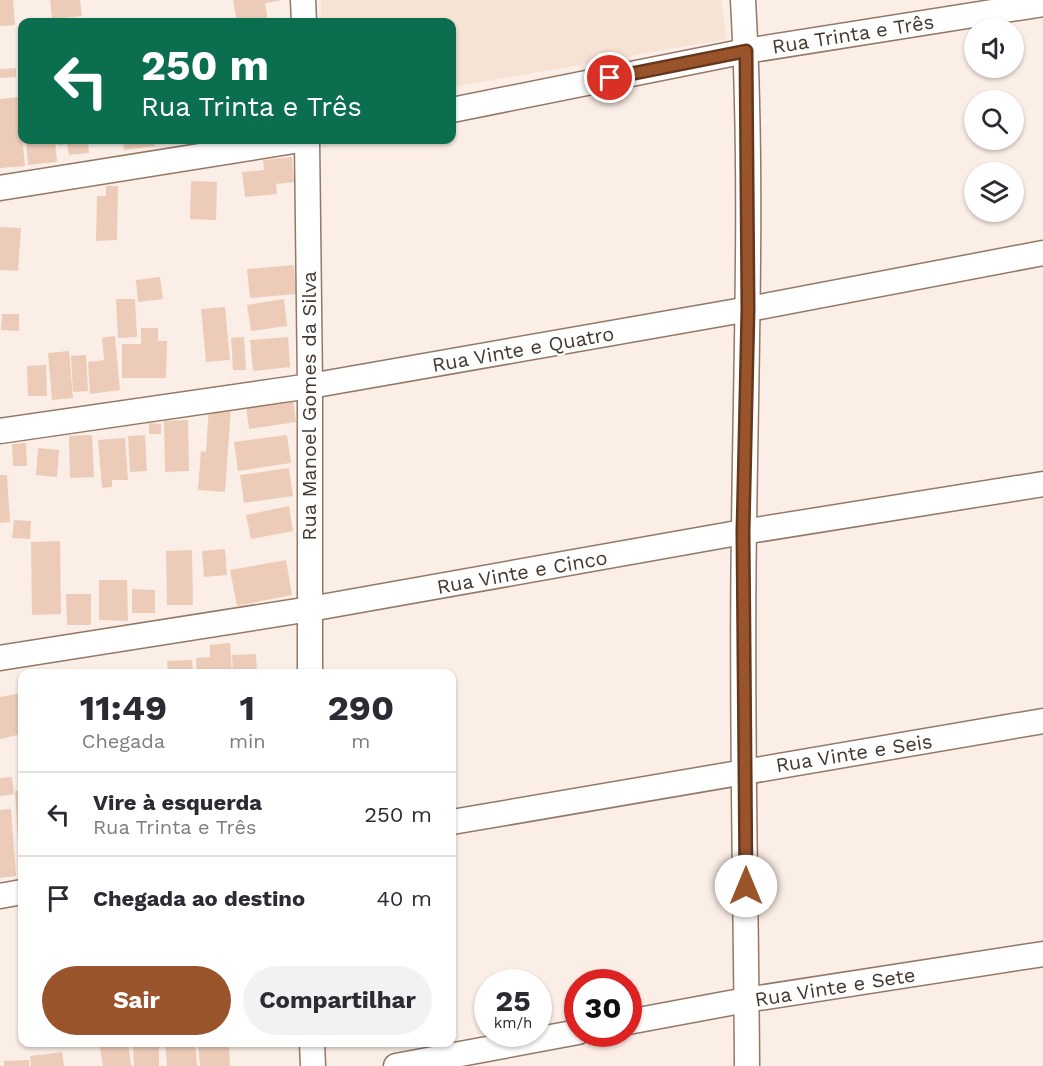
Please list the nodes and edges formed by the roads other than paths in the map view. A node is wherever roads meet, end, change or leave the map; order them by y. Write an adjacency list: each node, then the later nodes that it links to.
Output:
1 (303, 0): 4 (street)
2 (743, 0): 5 (street)
3 (1043, 4): 5 (street, Rua Trinta e Três)
4 (304, 18)
5 (746, 51): 6 (street, Rua Trinta e Três); 11 (street)
6 (456, 109)
7 (275, 144): 9 (street)
8 (308, 144): 12 (street, Rua Manoel Gomes da Silva)
9 (0, 188)
10 (1043, 253): 11 (street, Rua Vinte e Quatro)
11 (748, 309): 12 (street, Rua Vinte e Quatro); 15 (street)
12 (310, 386): 13 (street, Rua Vinte e Quatro); 16 (street, Rua Manoel Gomes da Silva)
13 (0, 431)
14 (1043, 484): 15 (street, Rua Vinte e Cinco)
15 (743, 532): 16 (street, Rua Vinte e Cinco); 20 (street)
16 (310, 609): 17 (street, Rua Vinte e Cinco); 18 (street, Rua Manoel Gomes da Silva)
17 (0, 658)
18 (310, 669)
19 (1043, 721): 20 (street, Rua Vinte e Seis)
20 (745, 771): 21 (street, Rua Vinte e Seis); 25 (street)
21 (456, 821)
22 (18, 893): 23 (street)
23 (0, 896)
24 (1043, 954): 25 (street, Rua Vinte e Sete)
25 (746, 1000): 26 (street, Rua Vinte e Sete); 31 (street)
26 (642, 1019)
27 (564, 1035): 30 (street)
28 (312, 1047): 29 (street)
29 (313, 1066)
30 (396, 1066)
31 (747, 1066)

